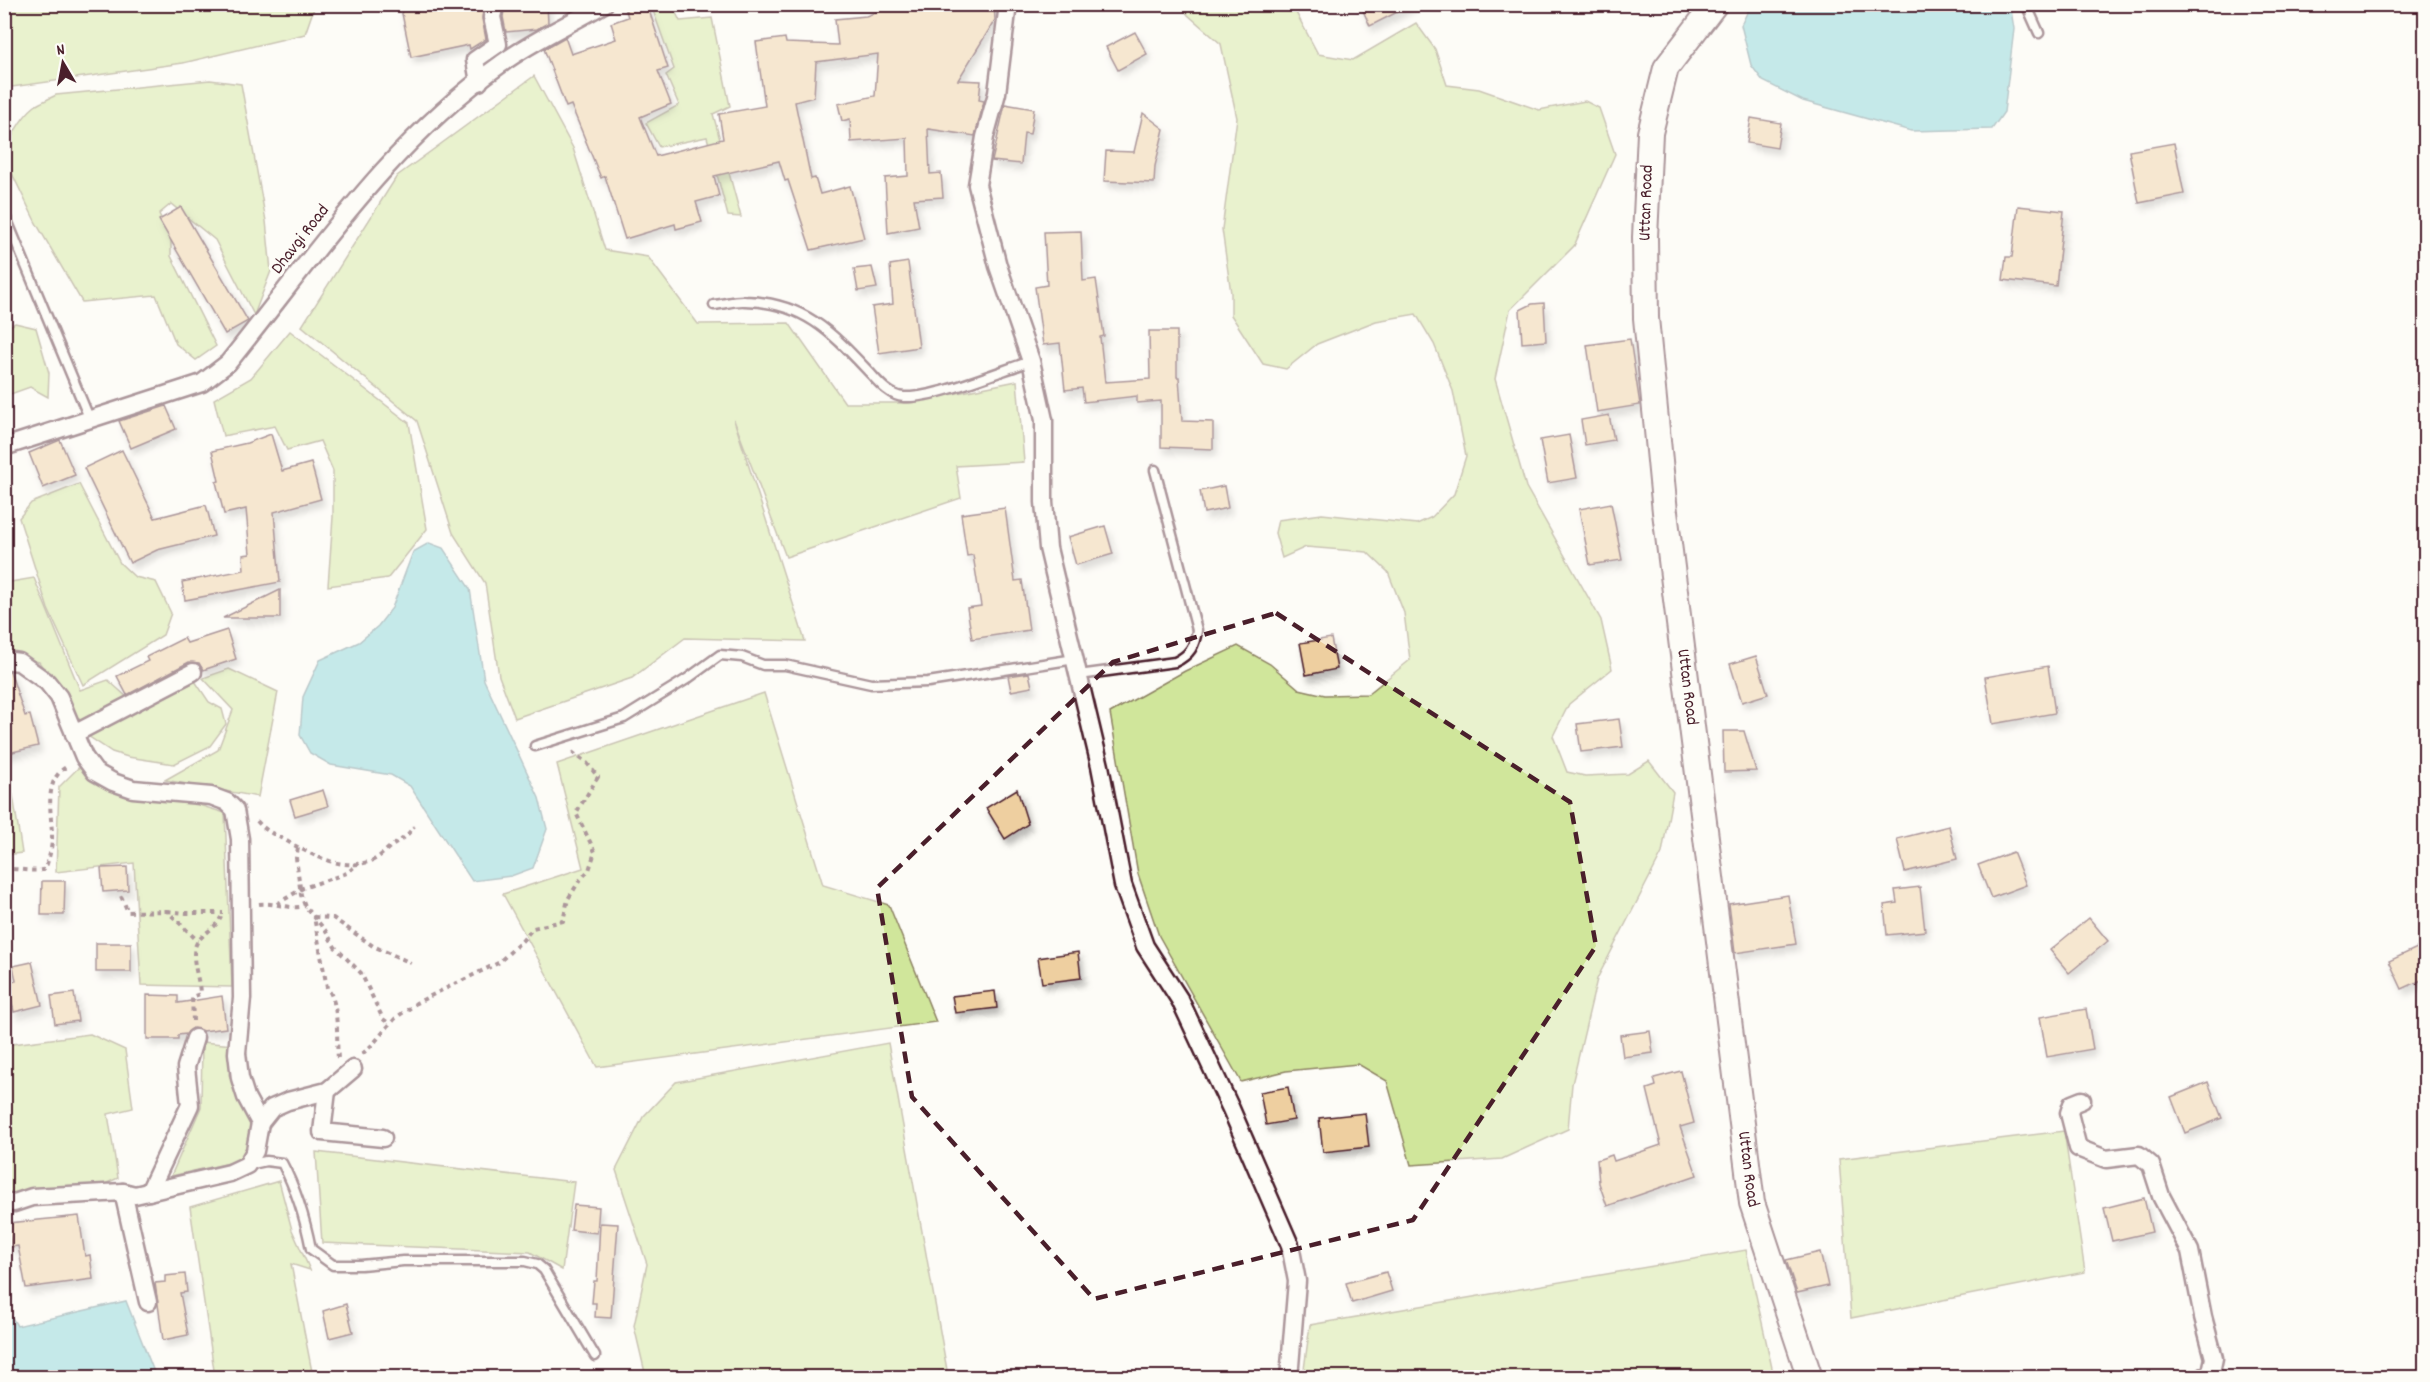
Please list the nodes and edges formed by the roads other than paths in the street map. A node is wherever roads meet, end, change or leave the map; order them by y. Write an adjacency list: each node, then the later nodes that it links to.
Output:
1 (495, 4): 7 (street)
2 (604, 4): 7 (street, Dhavgi Road)
3 (1008, 4): 10 (street)
4 (1715, 4): 33 (main road, Uttan Road)
5 (2026, 4): 6 (lane)
6 (2039, 33)
7 (479, 82): 11 (street, Dhavgi Road)
8 (4, 213): 11 (lane)
9 (714, 305): 10 (lane)
10 (1031, 361): 14 (street)
11 (90, 421): 12 (street, Dhavgi Road)
12 (4, 447)
13 (1155, 470): 17 (lane)
14 (1076, 658): 17 (street); 19 (lane)
15 (4, 660): 18 (street)
16 (193, 672): 18 (street)
17 (1079, 675): 32 (street)
18 (74, 734): 24 (street)
19 (535, 746)
20 (195, 1038): 28 (street)
21 (353, 1069): 22 (street)
22 (333, 1086): 24 (street); 25 (street)
23 (2082, 1100): 34 (street)
24 (260, 1123): 26 (street)
25 (383, 1138)
26 (248, 1165): 28 (street); 31 (lane)
27 (123, 1192): 28 (street); 29 (street); 30 (street)
28 (149, 1192)
29 (4, 1201)
30 (148, 1302)
31 (595, 1356)
32 (1289, 1377)
33 (1810, 1377)
34 (2203, 1377)

